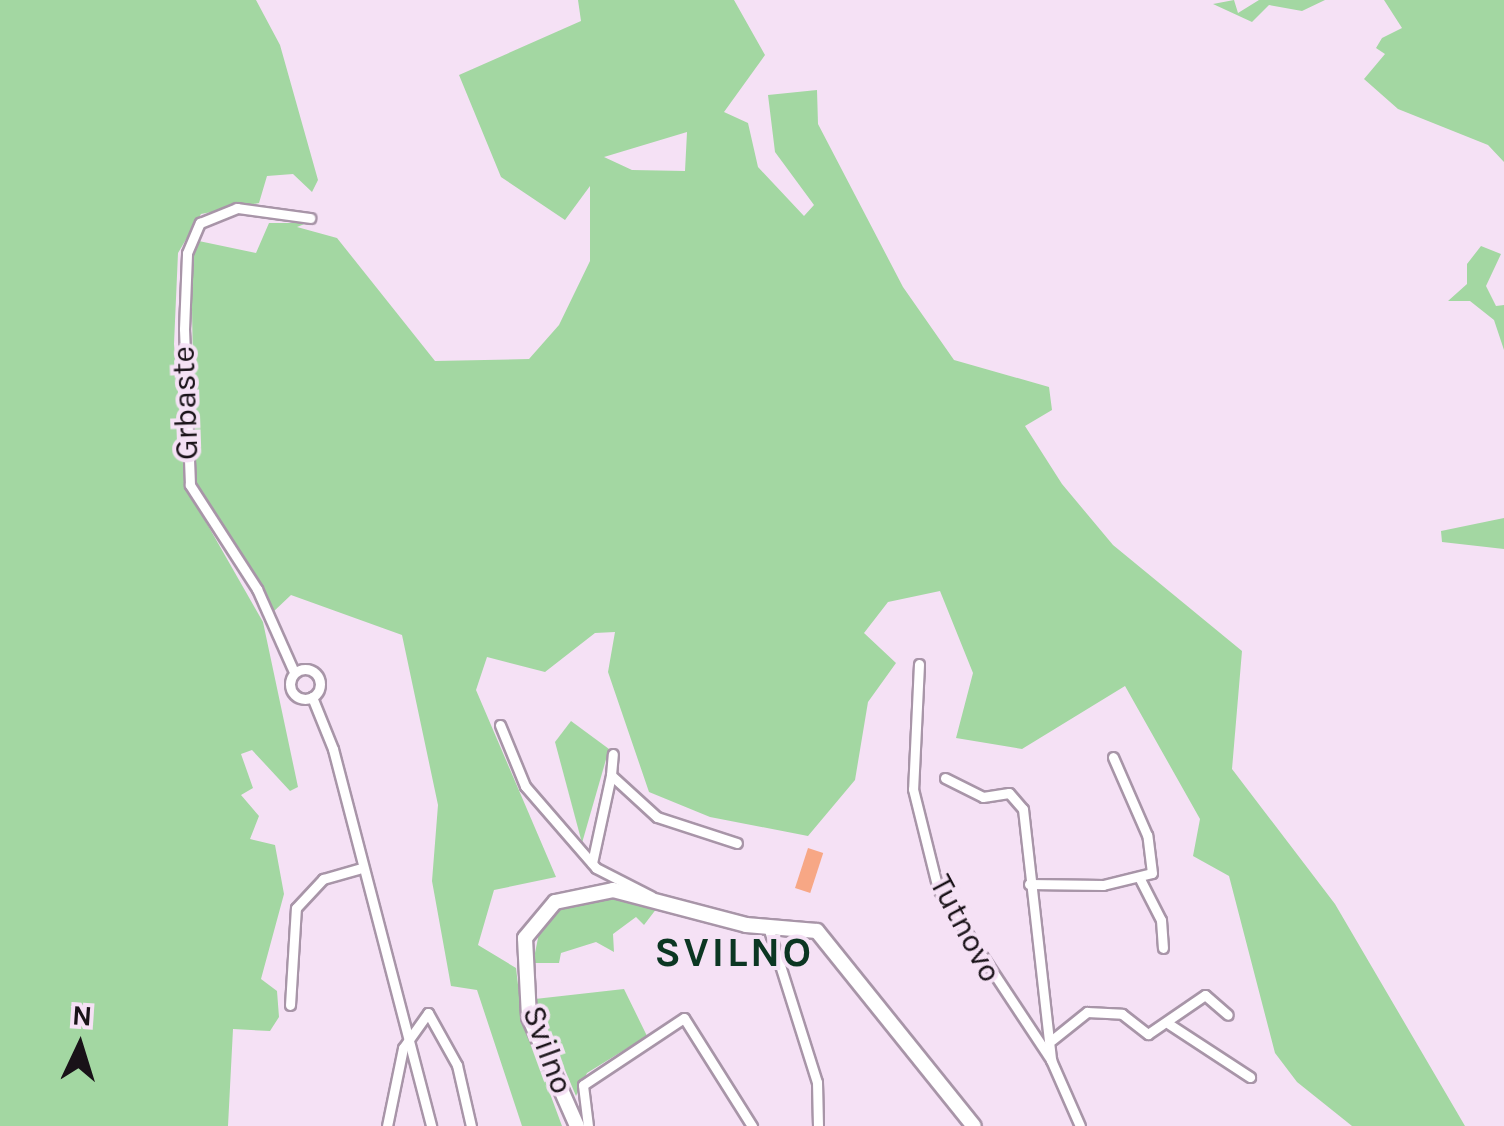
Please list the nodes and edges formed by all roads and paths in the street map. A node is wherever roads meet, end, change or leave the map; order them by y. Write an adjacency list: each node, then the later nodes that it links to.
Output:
1 (310, 218): 3 (street, Grbaste)
2 (919, 664): 23 (street, Tutnovo)
3 (294, 672): 4 (street, Grbaste); 4 (street, Grbaste)
4 (312, 698): 12 (street, Grbaste)
5 (500, 725): 11 (street, Svilno)
6 (613, 754): 8 (street)
7 (1112, 757): 13 (street)
8 (611, 775): 10 (street); 11 (street)
9 (945, 778): 14 (street, Tutnovo)
10 (737, 844)
11 (592, 863): 15 (street, Svilno)
12 (359, 870): 18 (street); 22 (street, Grbaste)
13 (1140, 879): 14 (street); 17 (street)
14 (1029, 884): 21 (street, Tutnovo)
15 (651, 896): 16 (main road, Svilno); 28 (main road, Svilno)
16 (766, 924): 31 (street); 32 (main road, Svilno)
17 (1163, 948)
18 (290, 1005)
19 (1228, 1015): 20 (street)
20 (1169, 1024): 21 (street); 24 (street)
21 (1052, 1040): 23 (street, Tutnovo)
22 (407, 1042): 25 (street, Grbaste); 26 (street, Grbaste); 27 (street)
23 (1051, 1060): 33 (street, Tutnovo)
24 (1250, 1077)
25 (387, 1126)
26 (431, 1126)
27 (471, 1126)
28 (578, 1126)
29 (588, 1126): 30 (street, Svilno)
30 (752, 1126)
31 (818, 1126)
32 (974, 1126)
33 (1080, 1126)

